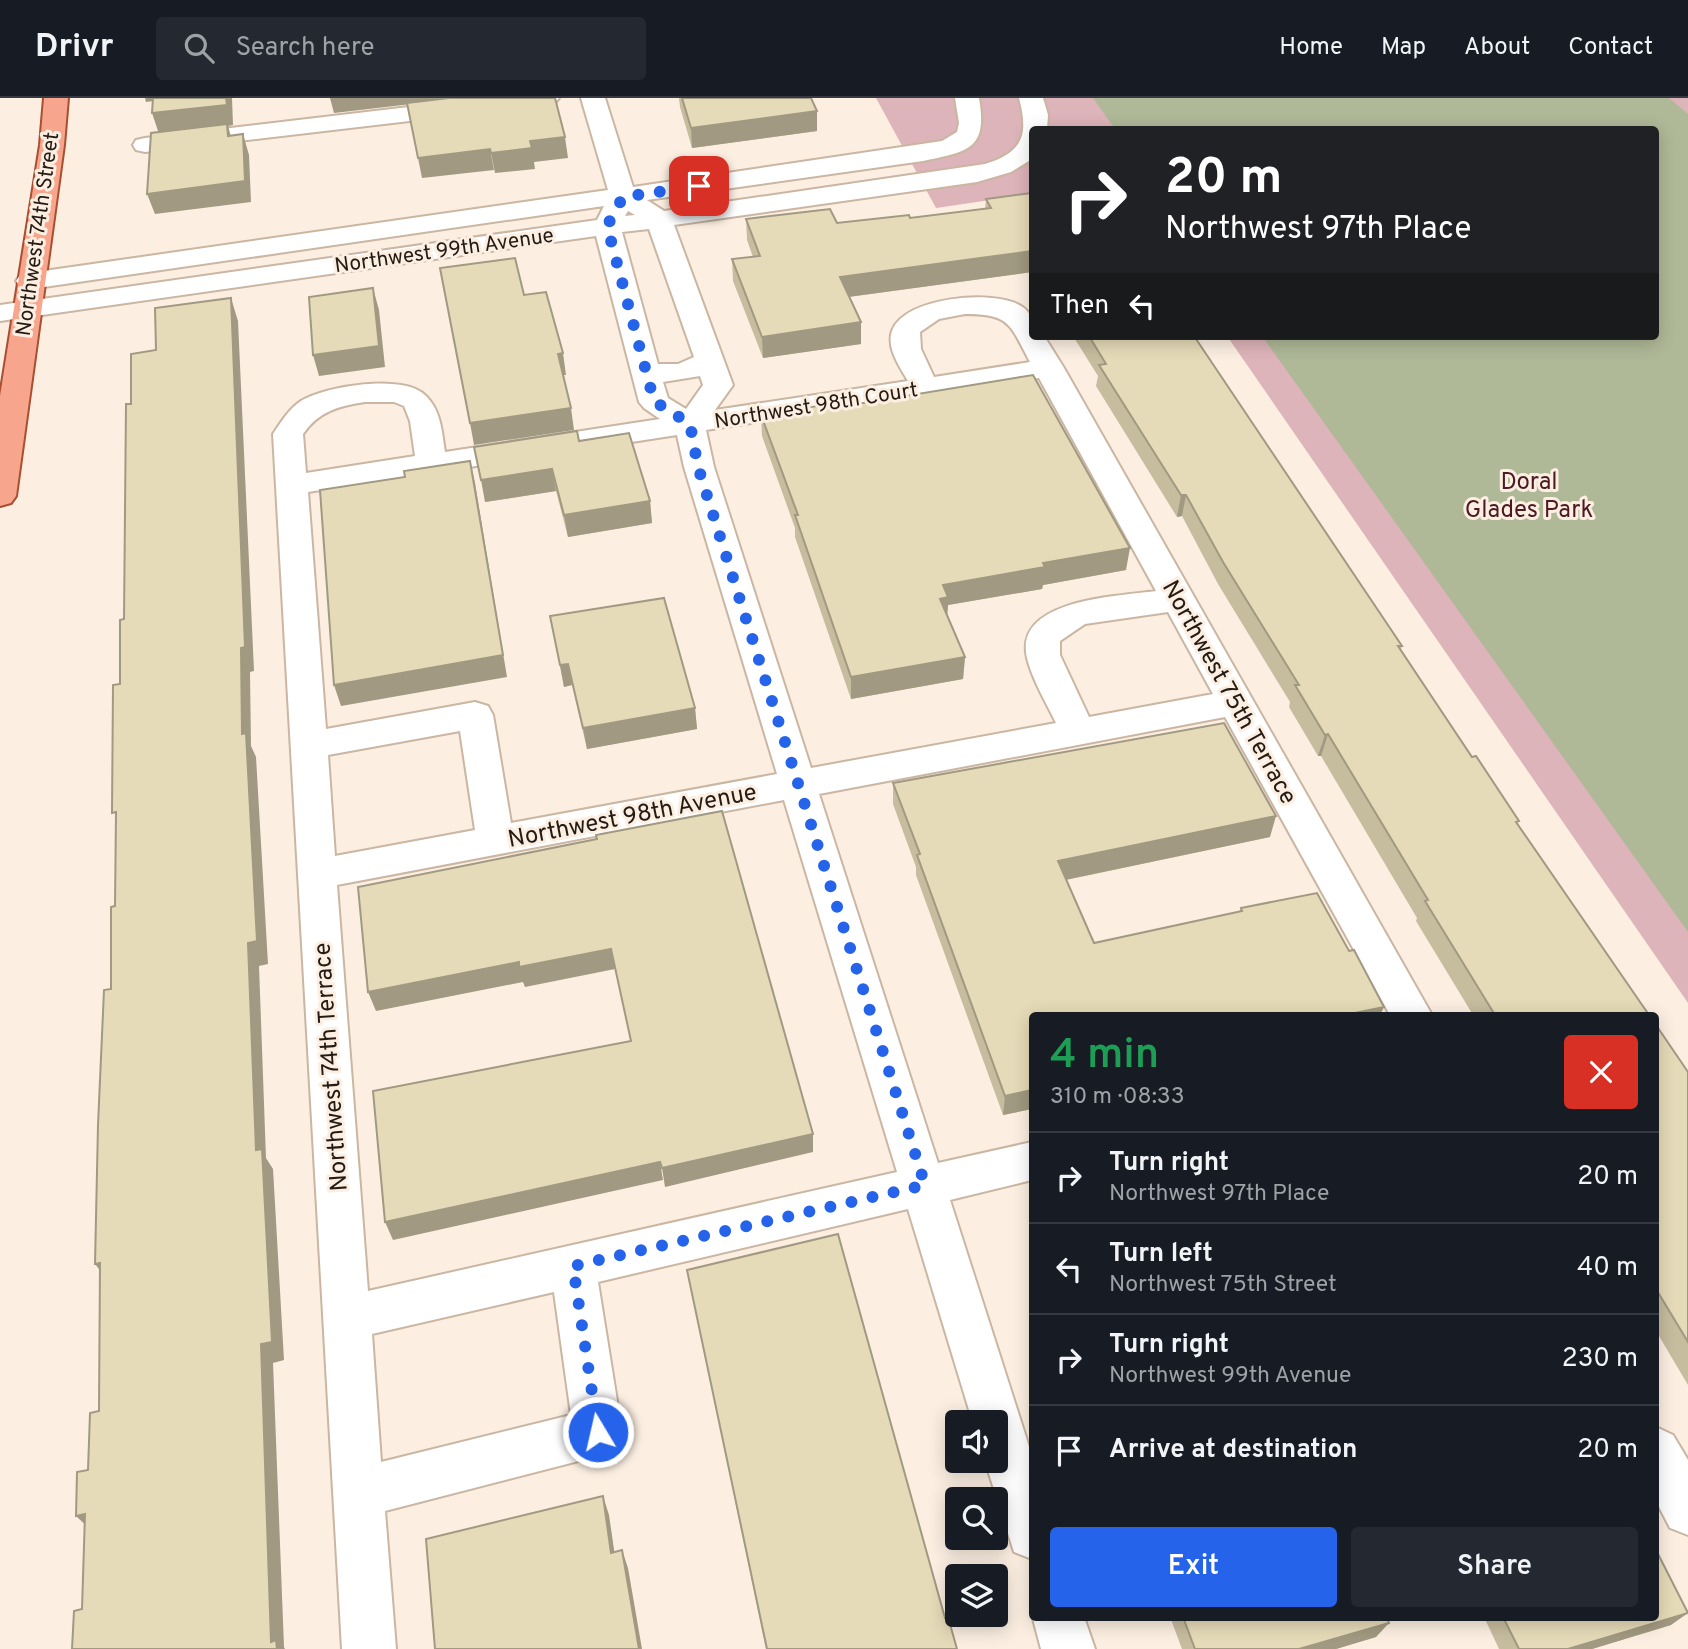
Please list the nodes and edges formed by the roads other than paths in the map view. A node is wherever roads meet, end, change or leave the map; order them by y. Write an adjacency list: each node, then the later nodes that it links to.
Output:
1 (56, 98): 14 (main road, Northwest 74th Street)
2 (547, 98): 8 (street)
3 (593, 98): 11 (street)
4 (967, 98): 9 (street, Northwest 99th Avenue)
5 (1031, 98): 6 (street)
6 (1035, 126)
7 (1029, 143): 10 (street, Northwest 99th Avenue)
8 (145, 145)
9 (875, 161): 10 (street); 11 (street, Northwest 99th Avenue)
10 (889, 187): 12 (street, Northwest 99th Avenue)
11 (623, 197): 12 (street); 13 (street); 14 (street, Northwest 99th Avenue)
12 (659, 219): 13 (street, Northwest 99th Avenue); 18 (street)
13 (607, 226): 15 (street, Northwest 99th Avenue); 20 (street)
14 (30, 281): 15 (main road, Northwest 74th Street)
15 (13, 312): 25 (main road, Northwest 74th Street)
16 (1029, 334): 21 (street, Northwest 75th Terrace)
17 (1033, 340): 19 (street, Northwest 75th Terrace)
18 (709, 360): 20 (street); 22 (street)
19 (1049, 368): 21 (street, Northwest 98th Court); 26 (street, Northwest 75th Terrace)
20 (645, 370): 22 (street)
21 (926, 388): 22 (street, Northwest 98th Court)
22 (690, 424): 23 (street, Northwest 98th Court); 30 (street)
23 (431, 463): 24 (street, Northwest 98th Court); 24 (street, Northwest 74th Terrace)
24 (292, 485): 29 (street, Northwest 74th Terrace)
25 (0, 496)
26 (1177, 599): 27 (street, Northwest 75th Terrace); 28 (street)
27 (1236, 702): 28 (street, Northwest 98th Avenue); 33 (street, Northwest 75th Terrace)
28 (1077, 730): 30 (street, Northwest 98th Avenue)
29 (309, 745): 31 (street); 32 (street, Northwest 74th Terrace)
30 (798, 784): 31 (street, Northwest 98th Avenue); 35 (street)
31 (495, 840): 32 (street, Northwest 98th Avenue)
32 (317, 874): 37 (street, Northwest 74th Terrace)
33 (1409, 1012)
34 (1029, 1162): 35 (street)
35 (925, 1185): 36 (street); 41 (street)
36 (573, 1266): 37 (street); 39 (street)
37 (347, 1318): 39 (street, Northwest 74th Terrace)
38 (1659, 1457): 40 (street)
39 (359, 1493): 43 (street, Northwest 74th Terrace)
40 (1688, 1510)
41 (1029, 1524)
42 (1059, 1621): 44 (street)
43 (369, 1649)
44 (1068, 1649)

